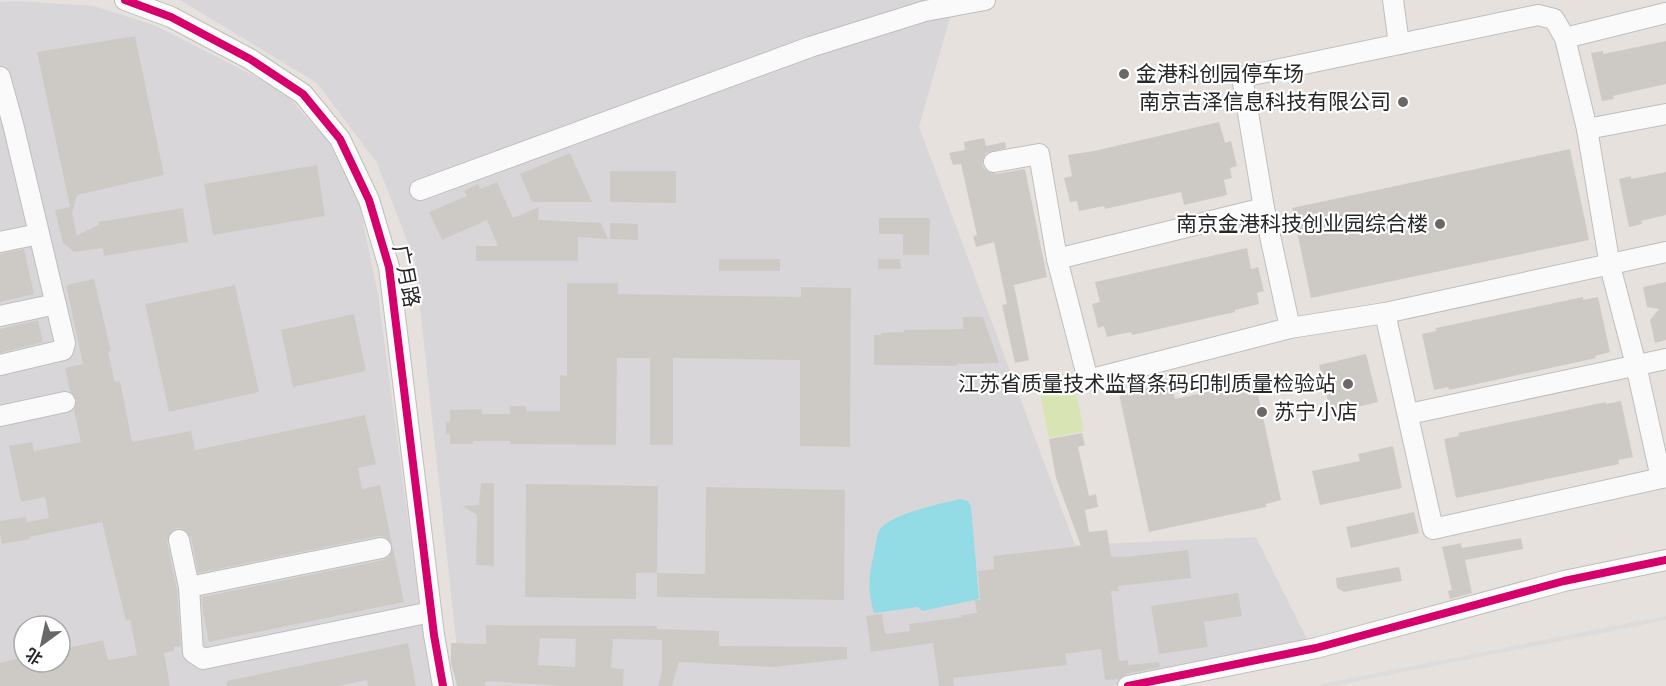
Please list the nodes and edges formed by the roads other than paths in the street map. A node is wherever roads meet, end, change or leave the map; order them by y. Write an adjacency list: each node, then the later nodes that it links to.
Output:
1 (125, 0): 33 (street, 广月路)
2 (985, 0): 11 (street)
3 (1393, 0): 6 (street)
4 (1666, 13): 5 (street)
5 (1565, 38): 6 (street); 9 (street)
6 (1399, 44): 12 (street)
7 (0, 77): 13 (street)
8 (1666, 114): 9 (street)
9 (1587, 129): 17 (street)
10 (994, 162): 16 (street)
11 (420, 190)
12 (1264, 208): 16 (street); 21 (street)
13 (39, 234): 14 (street); 18 (street)
14 (0, 242)
15 (1666, 252): 17 (street)
16 (1057, 260): 21 (street)
17 (1610, 266): 19 (street); 24 (street)
18 (56, 304): 20 (street); 23 (street)
19 (1385, 313): 21 (street); 26 (street)
20 (0, 316)
21 (1290, 328)
22 (1666, 359): 24 (street)
23 (0, 365)
24 (1636, 365): 26 (street); 28 (street)
25 (65, 402): 27 (street)
26 (1409, 414): 28 (street)
27 (0, 416)
28 (1664, 478)
29 (180, 540): 32 (street)
30 (381, 548): 32 (street)
31 (1666, 560): 35 (street)
32 (189, 587): 33 (street)
33 (431, 612): 34 (street, 广月路)
34 (443, 686)
35 (1128, 686)

